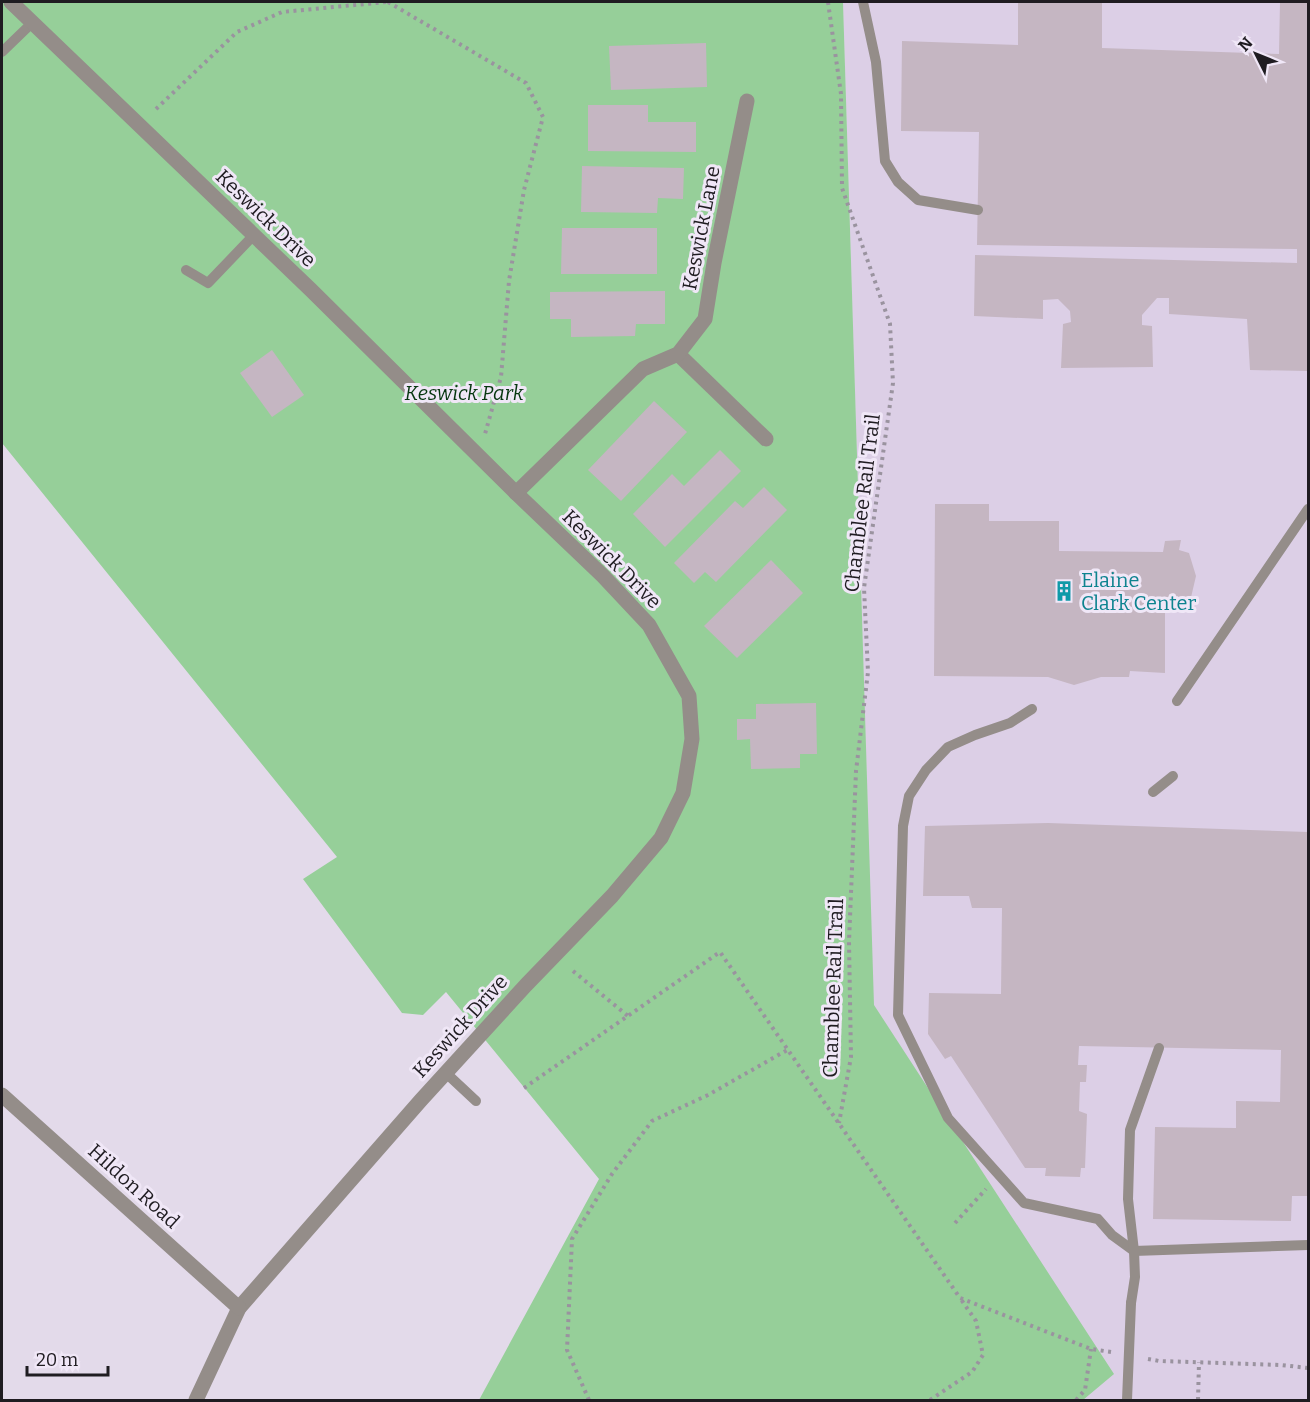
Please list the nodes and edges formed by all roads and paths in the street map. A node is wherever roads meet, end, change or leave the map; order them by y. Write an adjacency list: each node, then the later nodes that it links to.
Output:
1 (11, 2): 5 (street, Keswick Drive)
2 (387, 2): 8 (path); 13 (path)
3 (828, 2): 29 (path, Chamblee Rail Trail)
4 (863, 2): 9 (lane)
5 (32, 23): 6 (lane); 10 (street, Keswick Drive)
6 (2, 52)
7 (747, 101): 12 (street, Keswick Lane)
8 (156, 109)
9 (978, 210)
10 (253, 236): 11 (lane); 15 (street, Keswick Drive)
11 (186, 270)
12 (678, 354): 14 (street); 15 (street, Keswick Lane)
13 (485, 434)
14 (766, 439)
15 (516, 493): 25 (street, Keswick Drive)
16 (1308, 508): 17 (lane)
17 (1177, 702)
18 (1032, 709): 33 (lane)
19 (1173, 776): 20 (lane)
20 (1153, 792)
21 (573, 971): 22 (path)
22 (628, 1016): 24 (path, Chamblee Rail Trail); 26 (path, Chamblee Rail Trail)
23 (1159, 1048): 33 (lane)
24 (789, 1049): 29 (path, Chamblee Rail Trail); 42 (path)
25 (446, 1072): 28 (lane); 35 (street, Keswick Drive)
26 (524, 1088)
27 (2, 1095): 35 (street, Hildon Road)
28 (476, 1101)
29 (839, 1123): 34 (path, Chamblee Rail Trail)
30 (986, 1189): 31 (path)
31 (955, 1224)
32 (1308, 1245): 33 (lane)
33 (1134, 1251): 45 (lane, bridge)
34 (960, 1298): 36 (path); 43 (path, Chamblee Rail Trail)
35 (239, 1308): 41 (street, Keswick Drive)
36 (1091, 1349): 37 (path); 44 (path)
37 (1113, 1353)
38 (1148, 1359): 39 (path)
39 (1199, 1362): 40 (path); 46 (path)
40 (1308, 1368)
41 (196, 1401)
42 (589, 1401)
43 (930, 1401)
44 (1076, 1401)
45 (1127, 1401)
46 (1198, 1401)

